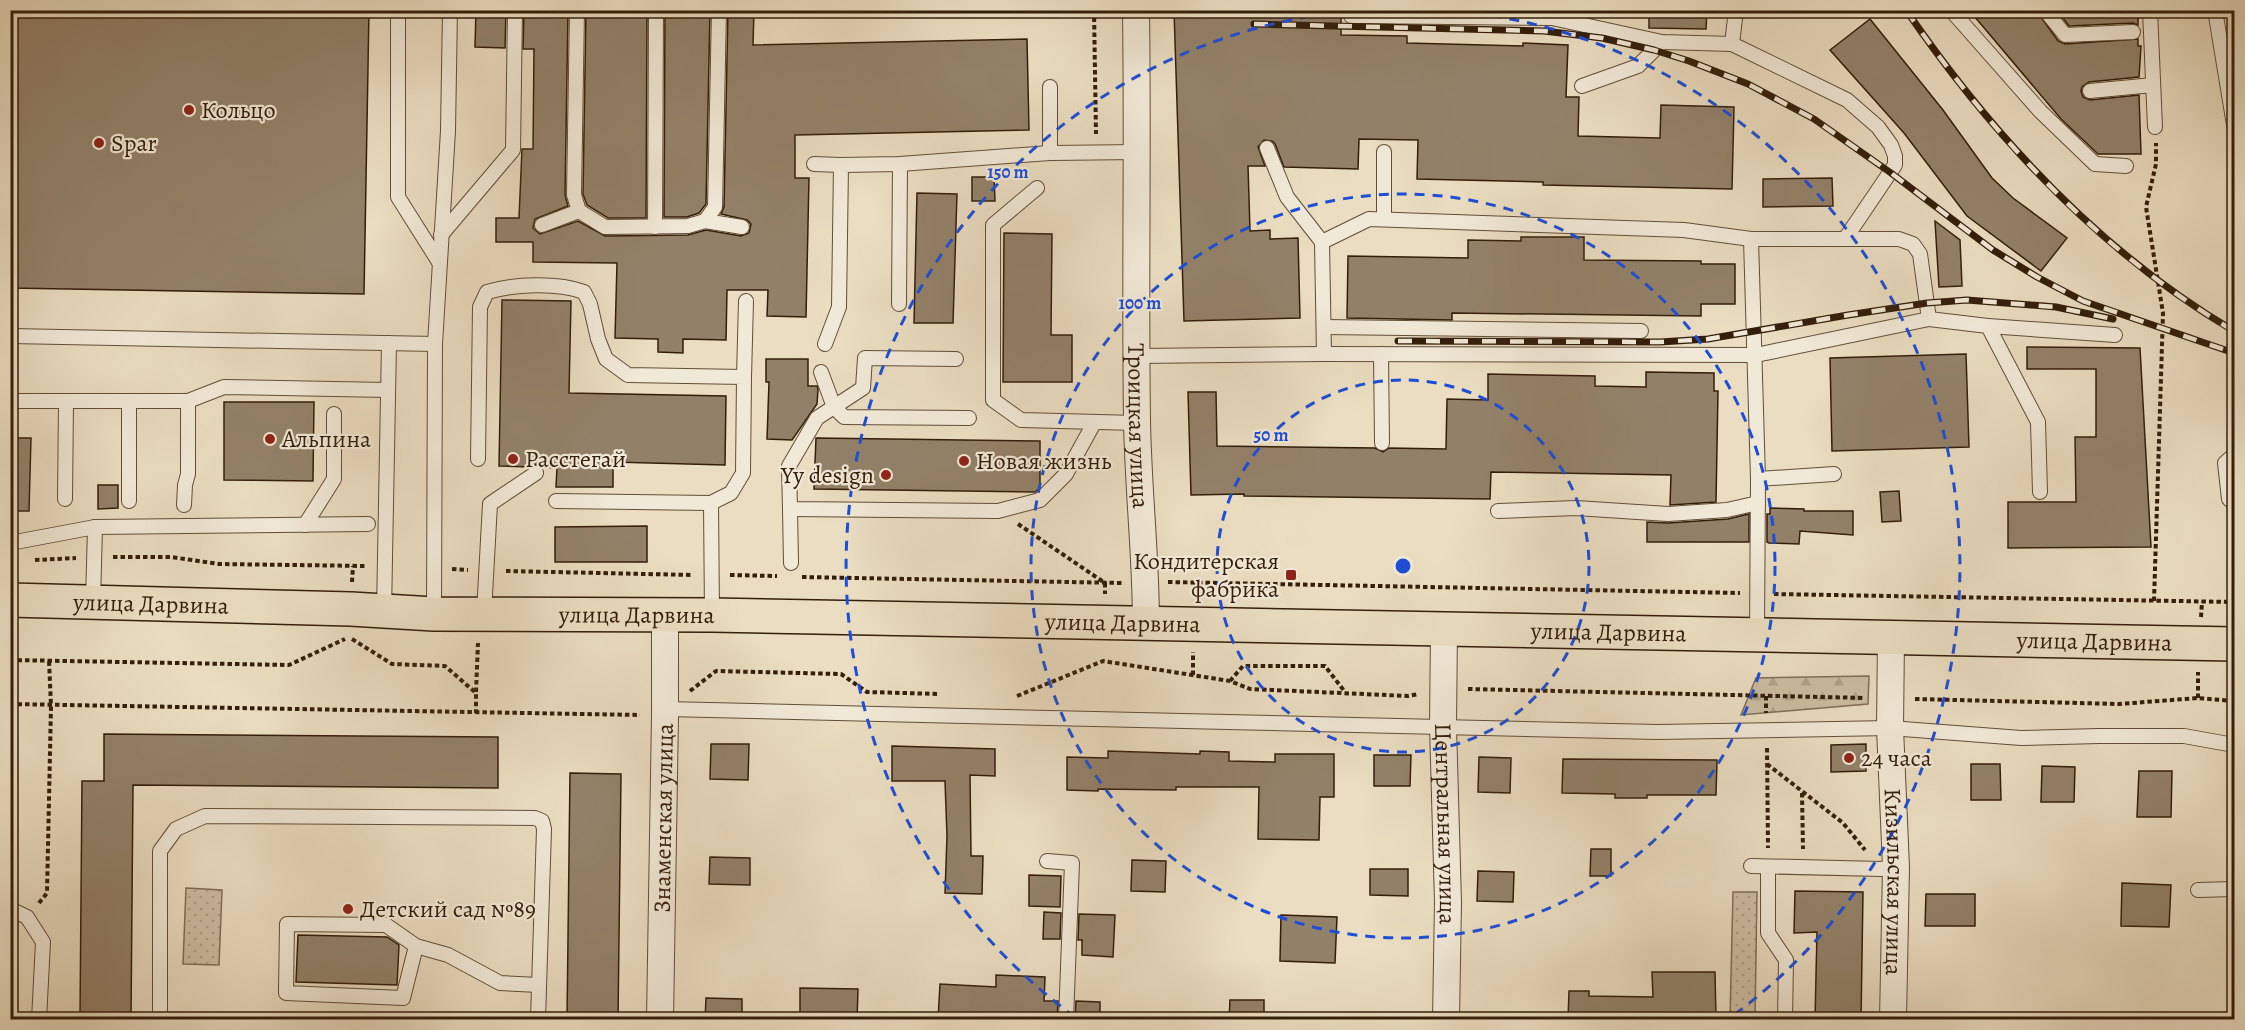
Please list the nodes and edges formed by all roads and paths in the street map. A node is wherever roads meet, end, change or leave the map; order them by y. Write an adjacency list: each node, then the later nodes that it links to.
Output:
1 (398, 10): 44 (lane)
2 (450, 10): 40 (lane)
3 (515, 10): 40 (lane)
4 (577, 10): 34 (lane)
5 (656, 10): 38 (lane)
6 (719, 10): 36 (lane)
7 (1094, 10): 25 (path)
8 (1136, 10): 26 (street, Троицкая улица)
9 (1736, 10): 17 (lane)
10 (1950, 10): 32 (lane)
11 (2045, 10): 15 (lane)
12 (2150, 10): 18 (lane)
13 (2215, 10): 22 (lane)
14 (1352, 16): 16 (lane)
15 (2133, 32)
16 (1662, 42): 17 (lane); 19 (lane)
17 (1732, 44): 42 (lane)
18 (2153, 84): 21 (lane); 23 (lane)
19 (1582, 86)
20 (1050, 87): 28 (lane)
21 (2090, 91)
22 (2235, 125)
23 (2155, 128): 98 (path)
24 (1267, 148): 43 (lane)
25 (1096, 152): 26 (lane); 28 (lane)
26 (1138, 152): 59 (street, Троицкая улица)
27 (1384, 152): 35 (lane)
28 (1050, 153): 30 (lane)
29 (813, 164): 31 (lane)
30 (900, 164): 31 (lane); 46 (lane)
31 (842, 165): 55 (lane)
32 (2126, 166)
33 (1037, 188): 71 (lane)
34 (579, 211): 37 (lane); 38 (lane)
35 (1384, 219): 41 (lane); 43 (lane)
36 (705, 220): 38 (lane); 39 (lane)
37 (542, 225)
38 (655, 227)
39 (742, 227)
40 (441, 235): 44 (lane)
41 (1751, 239): 42 (lane); 58 (lane)
42 (1845, 239): 47 (lane)
43 (1322, 242): 49 (lane)
44 (439, 262): 54 (lane)
45 (746, 301): 62 (lane)
46 (899, 304)
47 (1929, 319): 48 (lane); 58 (lane)
48 (1988, 326): 51 (lane); 79 (lane)
49 (1324, 327): 50 (lane); 56 (lane)
50 (1641, 331)
51 (2115, 335)
52 (10, 336): 53 (lane)
53 (389, 343): 54 (lane); 63 (lane)
54 (435, 344): 100 (lane)
55 (825, 344)
56 (1324, 354): 57 (lane); 59 (lane)
57 (1381, 354): 58 (lane); 73 (lane)
58 (1756, 355): 78 (lane)
59 (1137, 357): 72 (street, Троицкая улица)
60 (956, 359): 68 (lane)
61 (821, 372): 68 (lane)
62 (744, 377): 75 (lane); 83 (lane)
63 (388, 390): 67 (lane); 99 (lane)
64 (10, 400): 65 (lane)
65 (66, 401): 66 (lane); 80 (lane)
66 (129, 401): 67 (lane); 81 (lane)
67 (188, 401): 86 (lane)
68 (834, 407): 70 (lane); 87 (lane)
69 (334, 414): 91 (lane)
70 (969, 418)
71 (1094, 423): 72 (lane); 88 (lane)
72 (1137, 423): 103 (street, Троицкая улица)
73 (1382, 443)
74 (2235, 454): 85 (lane)
75 (478, 459)
76 (536, 473): 104 (lane)
77 (1834, 474): 78 (lane)
78 (1758, 479): 84 (lane)
79 (2040, 492)
80 (65, 499)
81 (129, 501)
82 (556, 501): 83 (lane)
83 (711, 503): 102 (lane)
84 (1758, 503): 89 (lane); 106 (lane)
85 (2235, 503)
86 (184, 506)
87 (790, 509): 88 (lane); 94 (lane)
88 (998, 511): 95 (path)
89 (1498, 511)
90 (368, 524): 91 (lane)
91 (304, 525): 92 (lane)
92 (94, 527): 93 (lane); 97 (lane)
93 (10, 543)
94 (791, 563)
95 (1105, 583)
96 (10, 600): 97 (main road, улица Дарвина)
97 (93, 601): 99 (main road, улица Дарвина)
98 (2154, 601)
99 (384, 612): 100 (main road, улица Дарвина)
100 (434, 614): 104 (main road, улица Дарвина)
101 (665, 615): 102 (main road, улица Дарвина); 104 (main road, улица Дарвина); 117 (street, Знаменская улица)
102 (712, 615): 103 (main road, улица Дарвина)
103 (1146, 624): 105 (main road, улица Дарвина)
104 (481, 628): 112 (path)
105 (1444, 630): 106 (main road, улица Дарвина); 119 (street, Центральная улица)
106 (1757, 634): 107 (main road, улица Дарвина)
107 (1891, 638): 108 (main road, улица Дарвина); 120 (street, Кизильская улица)
108 (2235, 644)
109 (10, 660): 110 (path)
110 (49, 660): 112 (path); 116 (path)
111 (1230, 681): 113 (path)
112 (476, 693): 118 (path)
113 (1346, 693)
114 (1766, 696): 121 (path)
115 (10, 704): 116 (path)
116 (51, 706): 118 (path); 133 (path)
117 (665, 712): 118 (path); 119 (lane); 139 (street, Знаменская улица)
118 (476, 713)
119 (1443, 726): 121 (lane); 141 (street, Центральная улица)
120 (1890, 728): 121 (lane); 122 (lane); 129 (street, Кизильская улица)
121 (1767, 731): 123 (path)
122 (2235, 745)
123 (1767, 764): 124 (path); 127 (path)
124 (1802, 793): 128 (path); 129 (path)
125 (1047, 861): 140 (lane)
126 (1752, 866): 127 (lane)
127 (1768, 867): 128 (lane); 142 (lane)
128 (1803, 868): 129 (lane)
129 (1888, 868): 143 (street, Кизильская улица)
130 (2235, 889): 131 (lane)
131 (2198, 890)
132 (10, 909): 133 (lane)
133 (27, 917): 136 (lane)
134 (416, 946): 134 (lane); 135 (lane)
135 (539, 985): 137 (lane); 138 (lane)
136 (39, 1020)
137 (160, 1020)
138 (538, 1020)
139 (660, 1020)
140 (1066, 1020)
141 (1446, 1020)
142 (1785, 1020)
143 (1893, 1020)

